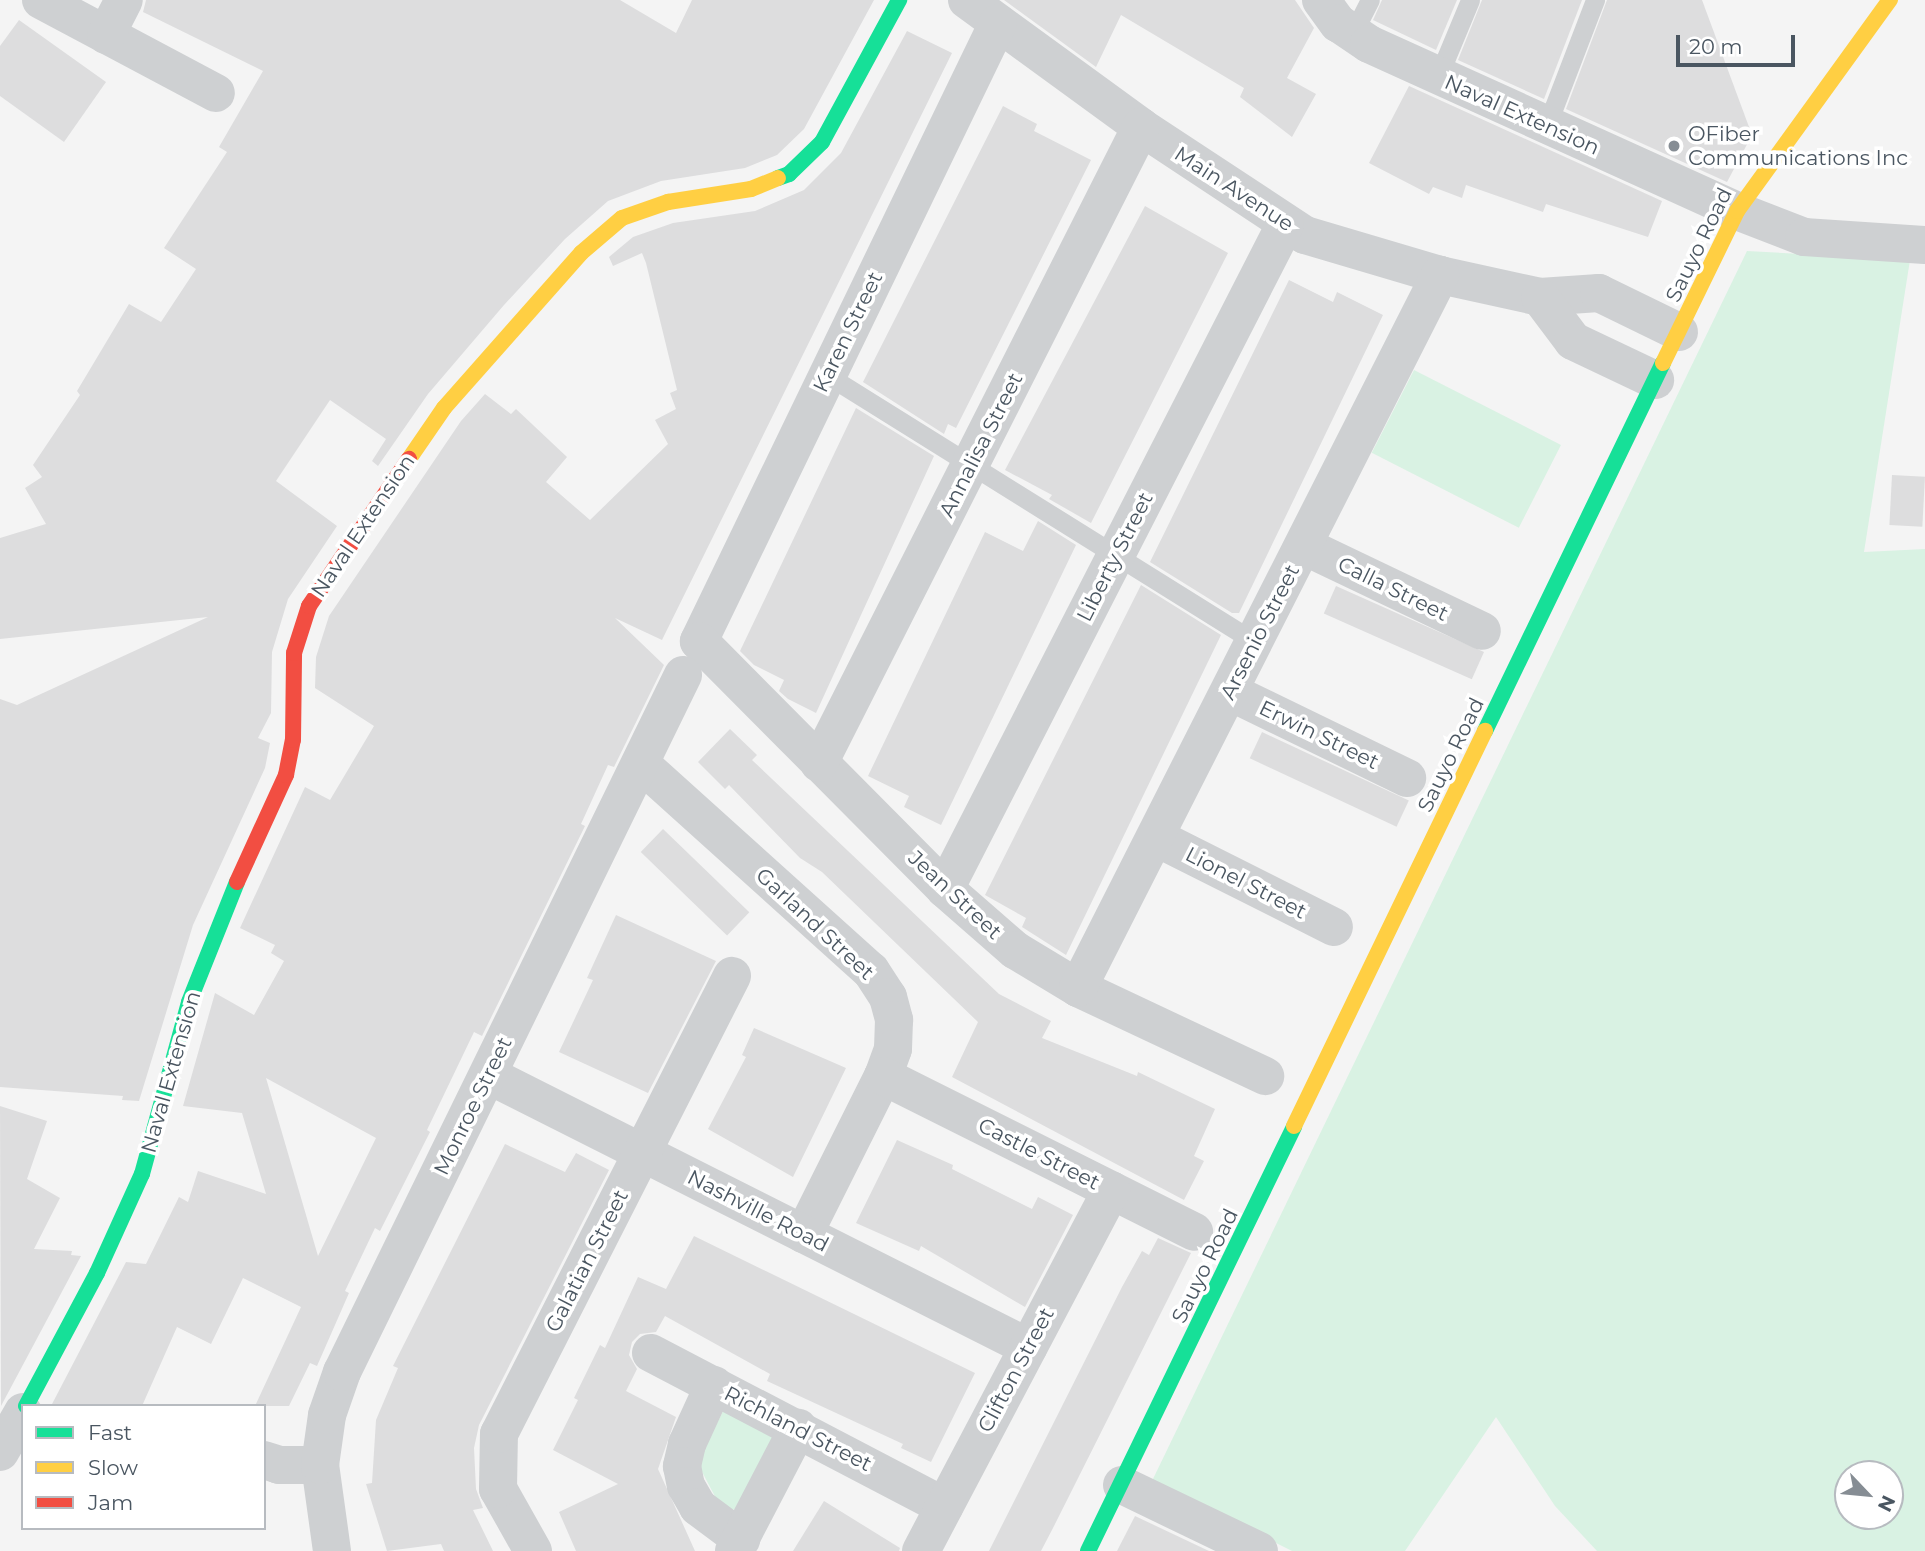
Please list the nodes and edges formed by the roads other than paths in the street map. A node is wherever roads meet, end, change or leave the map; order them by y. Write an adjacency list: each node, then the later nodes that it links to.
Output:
1 (41, 0): 11 (street)
2 (124, 0): 11 (street)
3 (899, 0): 51 (main road, Naval Extension)
4 (967, 0): 10 (street, Main Avenue)
5 (1321, 0): 12 (street, Naval Extension)
6 (1370, 0): 12 (lane)
7 (1470, 0): 13 (lane)
8 (1595, 0): 15 (lane)
9 (1890, 0): 17 (main road, Sauyo Road)
10 (998, 23): 16 (street, Main Avenue); 23 (street, Karen Street)
11 (106, 35): 14 (street)
12 (1352, 35): 13 (street, Naval Extension)
13 (1438, 78): 15 (street, Naval Extension)
14 (216, 93)
15 (1547, 125): 17 (street, Naval Extension)
16 (1141, 127): 18 (street, Main Avenue); 25 (street, Annalisa Street)
17 (1737, 211): 19 (street, Naval Extension); 22 (main road, Sauyo Road)
18 (1285, 225): 20 (street, Main Avenue); 27 (street, Liberty Street)
19 (1925, 245)
20 (1440, 275): 21 (street, Main Avenue); 26 (street, Arsenio Street)
21 (1540, 297): 22 (street, Main Avenue); 24 (street)
22 (1679, 332): 24 (main road, Sauyo Road)
23 (827, 375): 25 (lane); 29 (street, Karen Street)
24 (1655, 380): 57 (main road, Sauyo Road)
25 (971, 465): 27 (lane); 33 (street, Annalisa Street)
26 (1304, 546): 28 (street, Calla Street); 30 (street, Arsenio Street)
27 (1116, 555): 30 (lane); 37 (street, Liberty Street)
28 (1482, 631)
29 (699, 641): 33 (street, Jean Street)
30 (1255, 642): 32 (street, Arsenio Street)
31 (683, 676): 34 (street, Monroe Street)
32 (1230, 692): 35 (street, Erwin Street); 36 (street, Arsenio Street)
33 (819, 763): 37 (street, Jean Street)
34 (641, 764): 41 (street, Monroe Street); 42 (street, Garland Street)
35 (1407, 778)
36 (1157, 838): 38 (street, Lionel Street); 40 (street, Arsenio Street)
37 (945, 889): 40 (street, Jean Street)
38 (1334, 927)
39 (732, 976): 44 (street, Galatian Street)
40 (1078, 988): 43 (street, Jean Street)
41 (488, 1075): 44 (street, Nashville Road); 56 (street, Monroe Street)
42 (883, 1076): 45 (street, Castle Street); 47 (street, Garland Street)
43 (1265, 1076)
44 (642, 1153): 47 (street, Nashville Road); 61 (street, Galatian Street)
45 (1111, 1190): 46 (street, Castle Street); 48 (street, Clifton Street)
46 (1194, 1232)
47 (804, 1234): 48 (street, Nashville Road)
48 (1028, 1347): 58 (street, Clifton Street)
49 (651, 1353): 50 (street, Richland Street)
50 (714, 1385): 53 (street, Richland Street); 59 (street)
51 (27, 1404)
52 (21, 1415): 54 (street)
53 (798, 1428): 58 (street, Richland Street); 59 (street)
54 (0, 1452)
55 (266, 1461): 56 (street)
56 (320, 1465): 60 (street, Monroe Street)
57 (1122, 1485): 63 (main road, Sauyo Road); 64 (street)
58 (944, 1506): 62 (street, Clifton Street)
59 (738, 1545)
60 (332, 1551)
61 (533, 1551)
62 (921, 1551)
63 (1088, 1551)
64 (1259, 1551)

